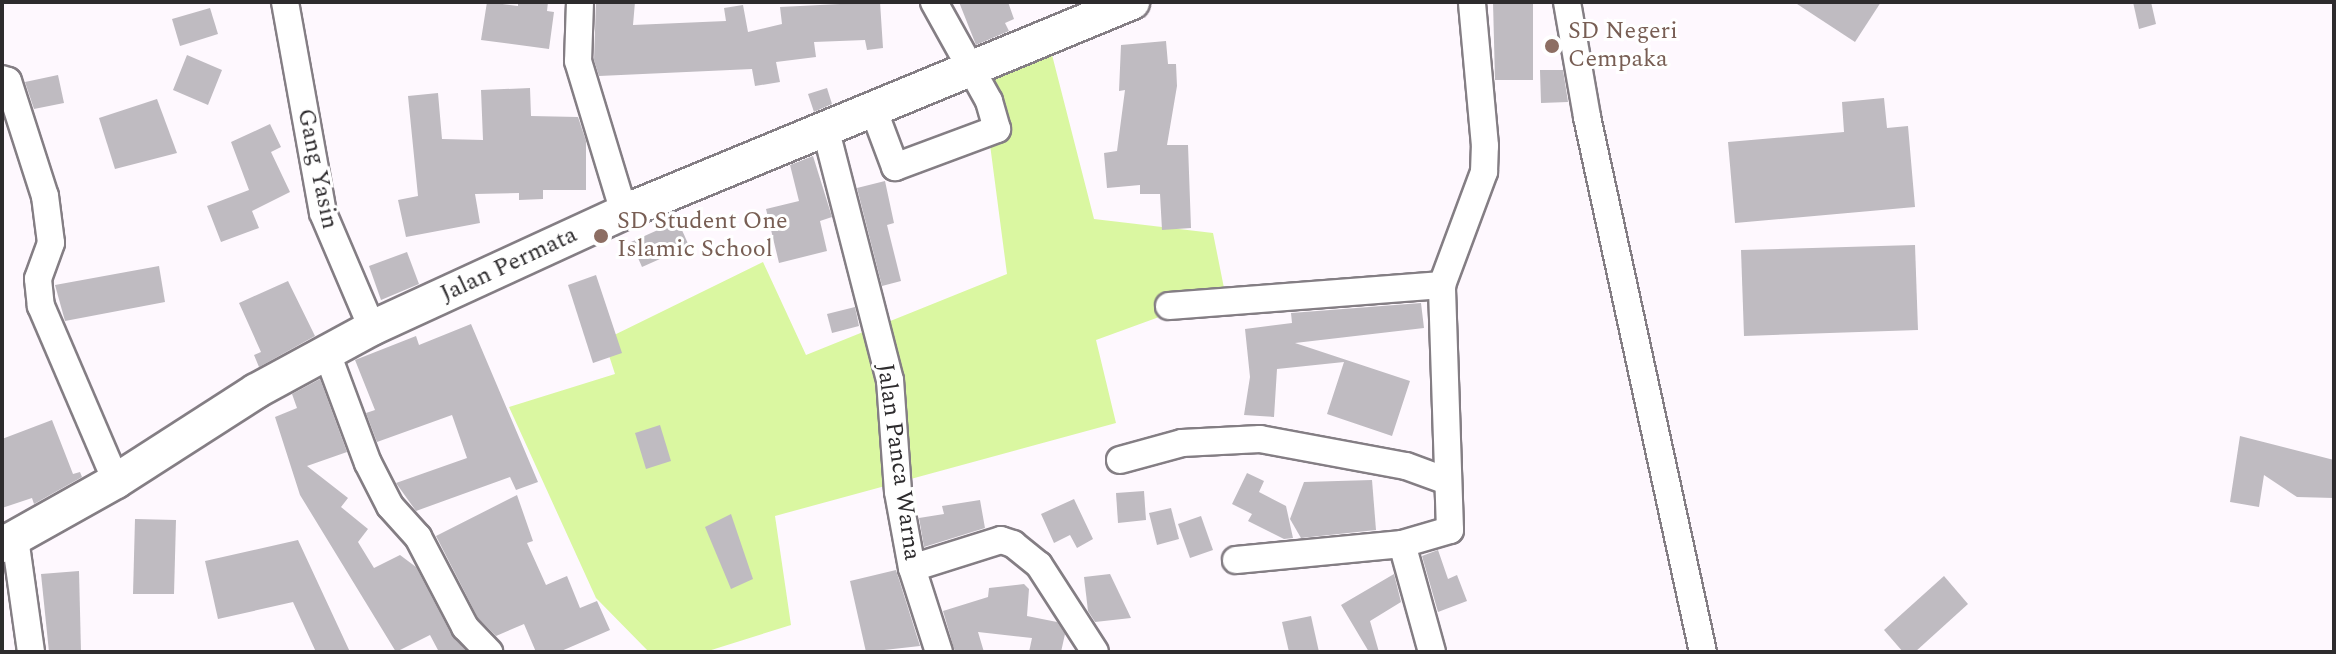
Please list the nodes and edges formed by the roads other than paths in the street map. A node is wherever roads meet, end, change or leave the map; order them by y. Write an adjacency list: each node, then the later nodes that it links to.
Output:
1 (285, 2): 14 (street, Gang Yasin)
2 (580, 2): 11 (street)
3 (934, 2): 7 (street)
4 (1132, 2): 7 (main road, Jalan Permata)
5 (1472, 2): 12 (street)
6 (1567, 2): 28 (street)
7 (969, 70): 9 (main road, Jalan Permata); 9 (street)
8 (2, 79): 17 (street)
9 (874, 111): 10 (main road, Jalan Permata)
10 (826, 131): 11 (main road, Jalan Permata); 22 (street, Jalan Panca Warna)
11 (624, 212): 14 (main road, Jalan Permata)
12 (1442, 285): 13 (street); 18 (street)
13 (1169, 306)
14 (372, 328): 15 (main road, Jalan Permata)
15 (327, 353): 17 (main road, Jalan Permata); 24 (street)
16 (1120, 460): 18 (street)
17 (116, 481): 19 (main road, Jalan Permata)
18 (1447, 481): 20 (street)
19 (9, 542): 23 (street)
20 (1402, 544): 21 (street); 27 (street)
21 (1236, 560)
22 (912, 568): 25 (street, Jalan Panca Warna); 26 (street)
23 (31, 652)
24 (489, 652)
25 (939, 652)
26 (1095, 652)
27 (1432, 652)
28 (1703, 652)

